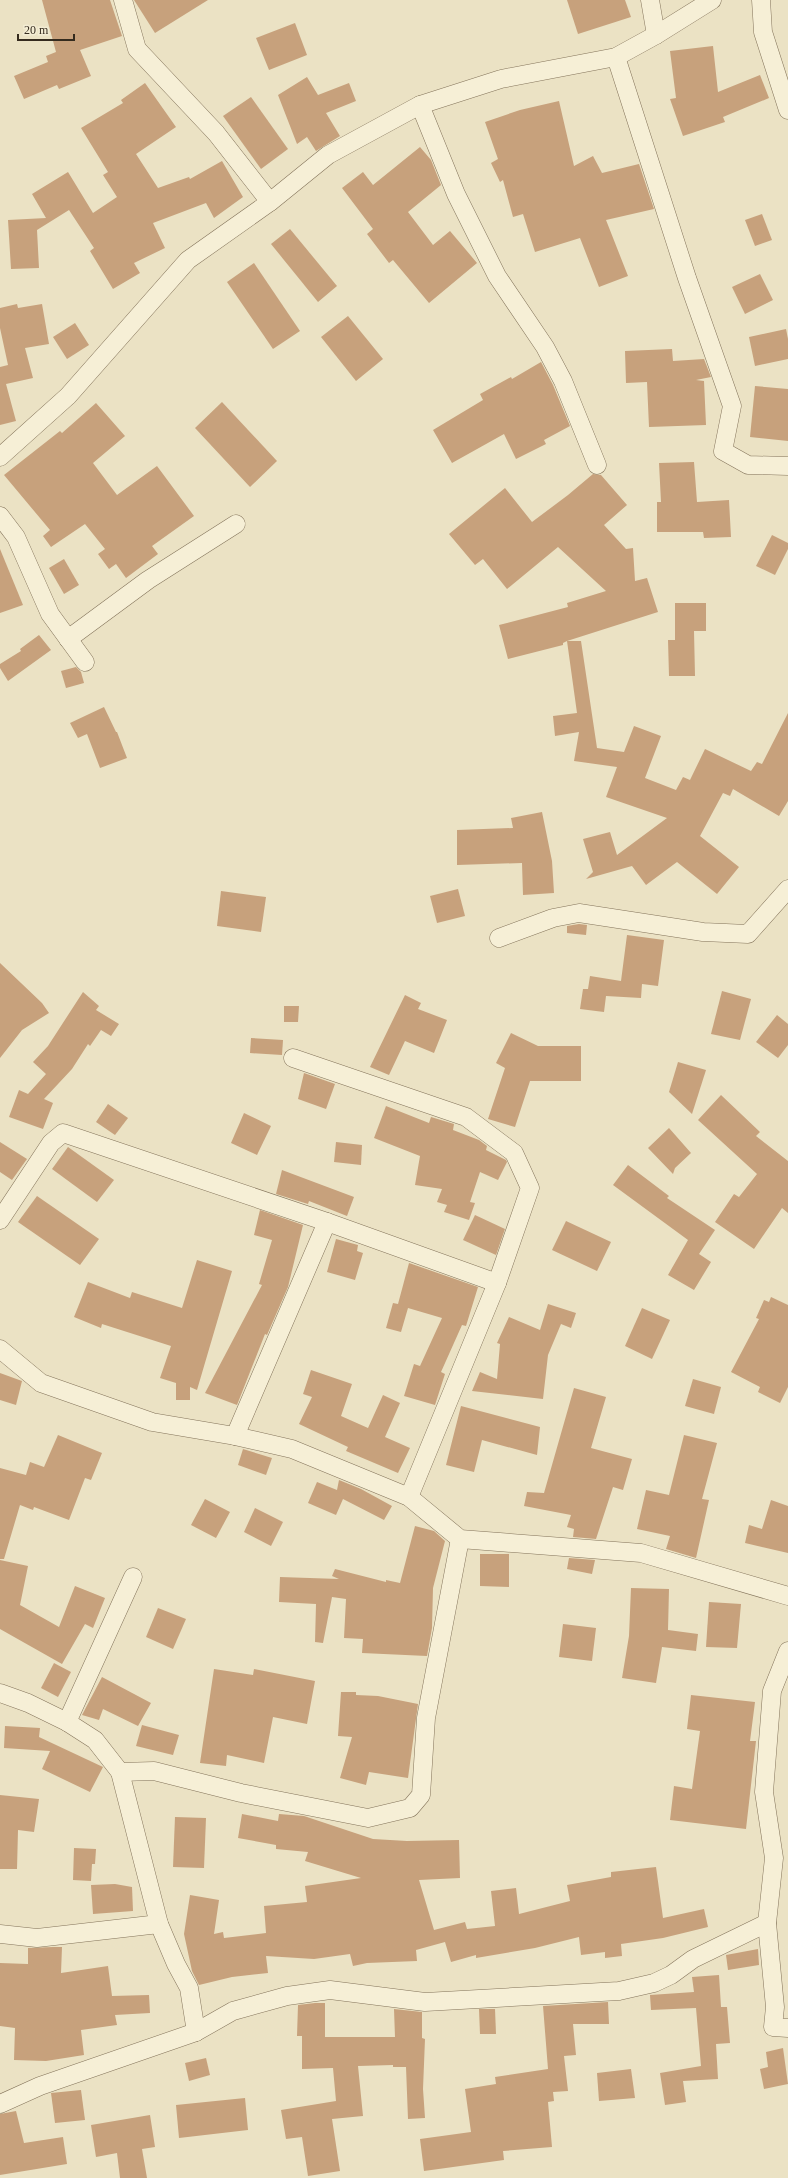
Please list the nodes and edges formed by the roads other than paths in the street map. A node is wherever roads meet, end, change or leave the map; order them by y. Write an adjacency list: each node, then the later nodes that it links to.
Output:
1 (123, 0): 9 (street)
2 (650, 0): 5 (street)
3 (712, 0): 5 (street)
4 (761, 0): 8 (street)
5 (656, 35): 6 (street)
6 (616, 57): 7 (street); 12 (street)
7 (420, 105): 9 (street); 11 (street)
8 (788, 110)
9 (270, 202): 10 (street)
10 (0, 457)
11 (598, 465)
12 (788, 466)
13 (0, 516): 15 (street)
14 (236, 524): 15 (street)
15 (68, 639): 16 (street)
16 (85, 662)
17 (788, 889): 18 (street)
18 (499, 938)
19 (293, 1058): 22 (street)
20 (0, 1220): 21 (street)
21 (327, 1222): 22 (street); 24 (street)
22 (497, 1283): 25 (street)
23 (0, 1349): 24 (street)
24 (236, 1436): 25 (street)
25 (409, 1497): 26 (street)
26 (460, 1539): 28 (street); 32 (street)
27 (133, 1577): 31 (street)
28 (788, 1596)
29 (788, 1651): 33 (street)
30 (0, 1693): 31 (street)
31 (66, 1722): 32 (street)
32 (120, 1772): 34 (street)
33 (767, 1923): 36 (street); 37 (street)
34 (160, 1924): 35 (street); 37 (street)
35 (0, 1934)
36 (788, 2028)
37 (196, 2032): 38 (street)
38 (0, 2104)

